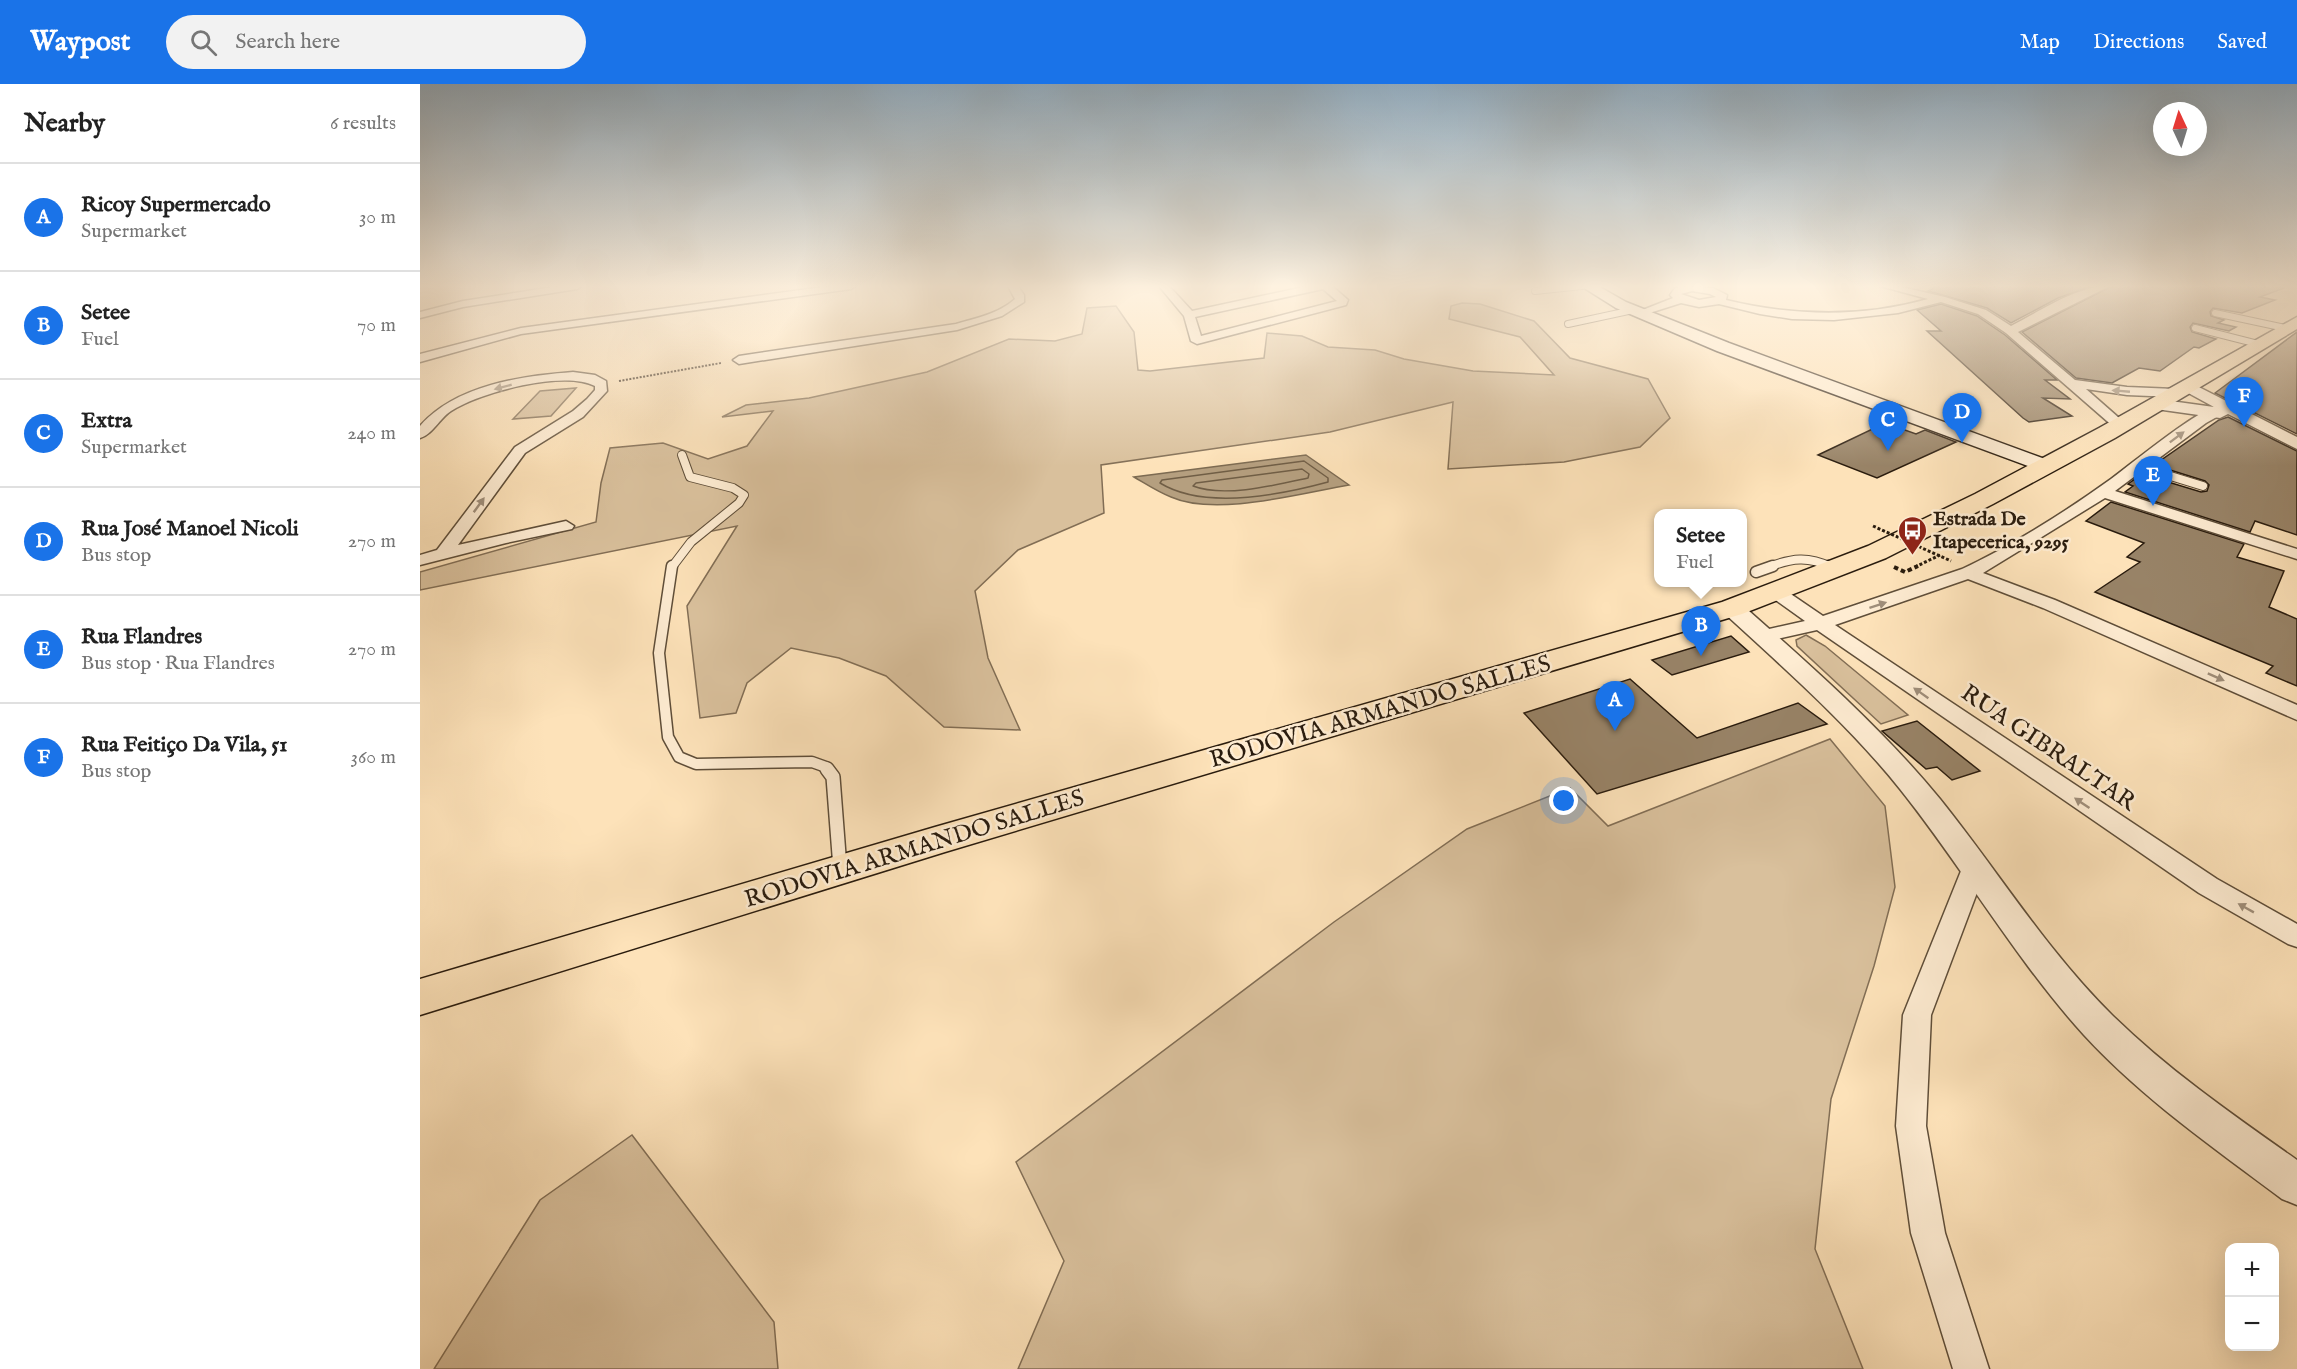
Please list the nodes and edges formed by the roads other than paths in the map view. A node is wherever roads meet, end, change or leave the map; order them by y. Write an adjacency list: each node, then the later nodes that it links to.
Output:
1 (462, 346): 6 (street)
2 (832, 346): 7 (street)
3 (1727, 346): 17 (main road)
4 (2027, 346): 8 (street)
5 (2255, 346): 9 (main road, RODOVIA ARMANDO SALLES)
6 (420, 358)
7 (739, 360)
8 (2068, 382): 9 (street, one-way to 8); 13 (street)
9 (2181, 390): 10 (main road, RODOVIA ARMANDO SALLES); 11 (street)
10 (2156, 404): 11 (street); 13 (main road, RODOVIA ARMANDO SALLES)
11 (2221, 409): 15 (street); 18 (street, one-way to 11)
12 (427, 421): 14 (street); 22 (street, one-way to 12)
13 (2120, 425): 17 (main road, RODOVIA ARMANDO SALLES)
14 (420, 434)
15 (2297, 444)
16 (682, 455): 35 (lane)
17 (2046, 466): 27 (main road, RODOVIA ARMANDO SALLES)
18 (2138, 466): 19 (lane); 20 (street)
19 (2203, 486)
20 (2103, 492): 23 (street); 25 (street)
21 (566, 526): 22 (street)
22 (444, 552): 24 (street)
23 (2297, 554)
24 (420, 560)
25 (1989, 563): 26 (street); 31 (street)
26 (1968, 573): 29 (street, one-way to 26); 31 (street)
27 (1766, 582): 28 (main road, RODOVIA ARMANDO SALLES); 29 (street, RUA GIBRALTAR)
28 (1732, 608): 30 (street); 35 (main road, RODOVIA ARMANDO SALLES)
29 (1822, 623): 30 (street); 36 (street, RUA GIBRALTAR, one-way to 29)
30 (1763, 636): 34 (street)
31 (2186, 657): 32 (street); 33 (street, one-way to 33)
32 (2297, 697)
33 (2297, 713)
34 (1975, 866): 38 (street); 39 (street)
35 (840, 870): 37 (main road, RODOVIA ARMANDO SALLES)
36 (2297, 937)
37 (420, 997)
38 (2297, 1185)
39 (1971, 1369)

